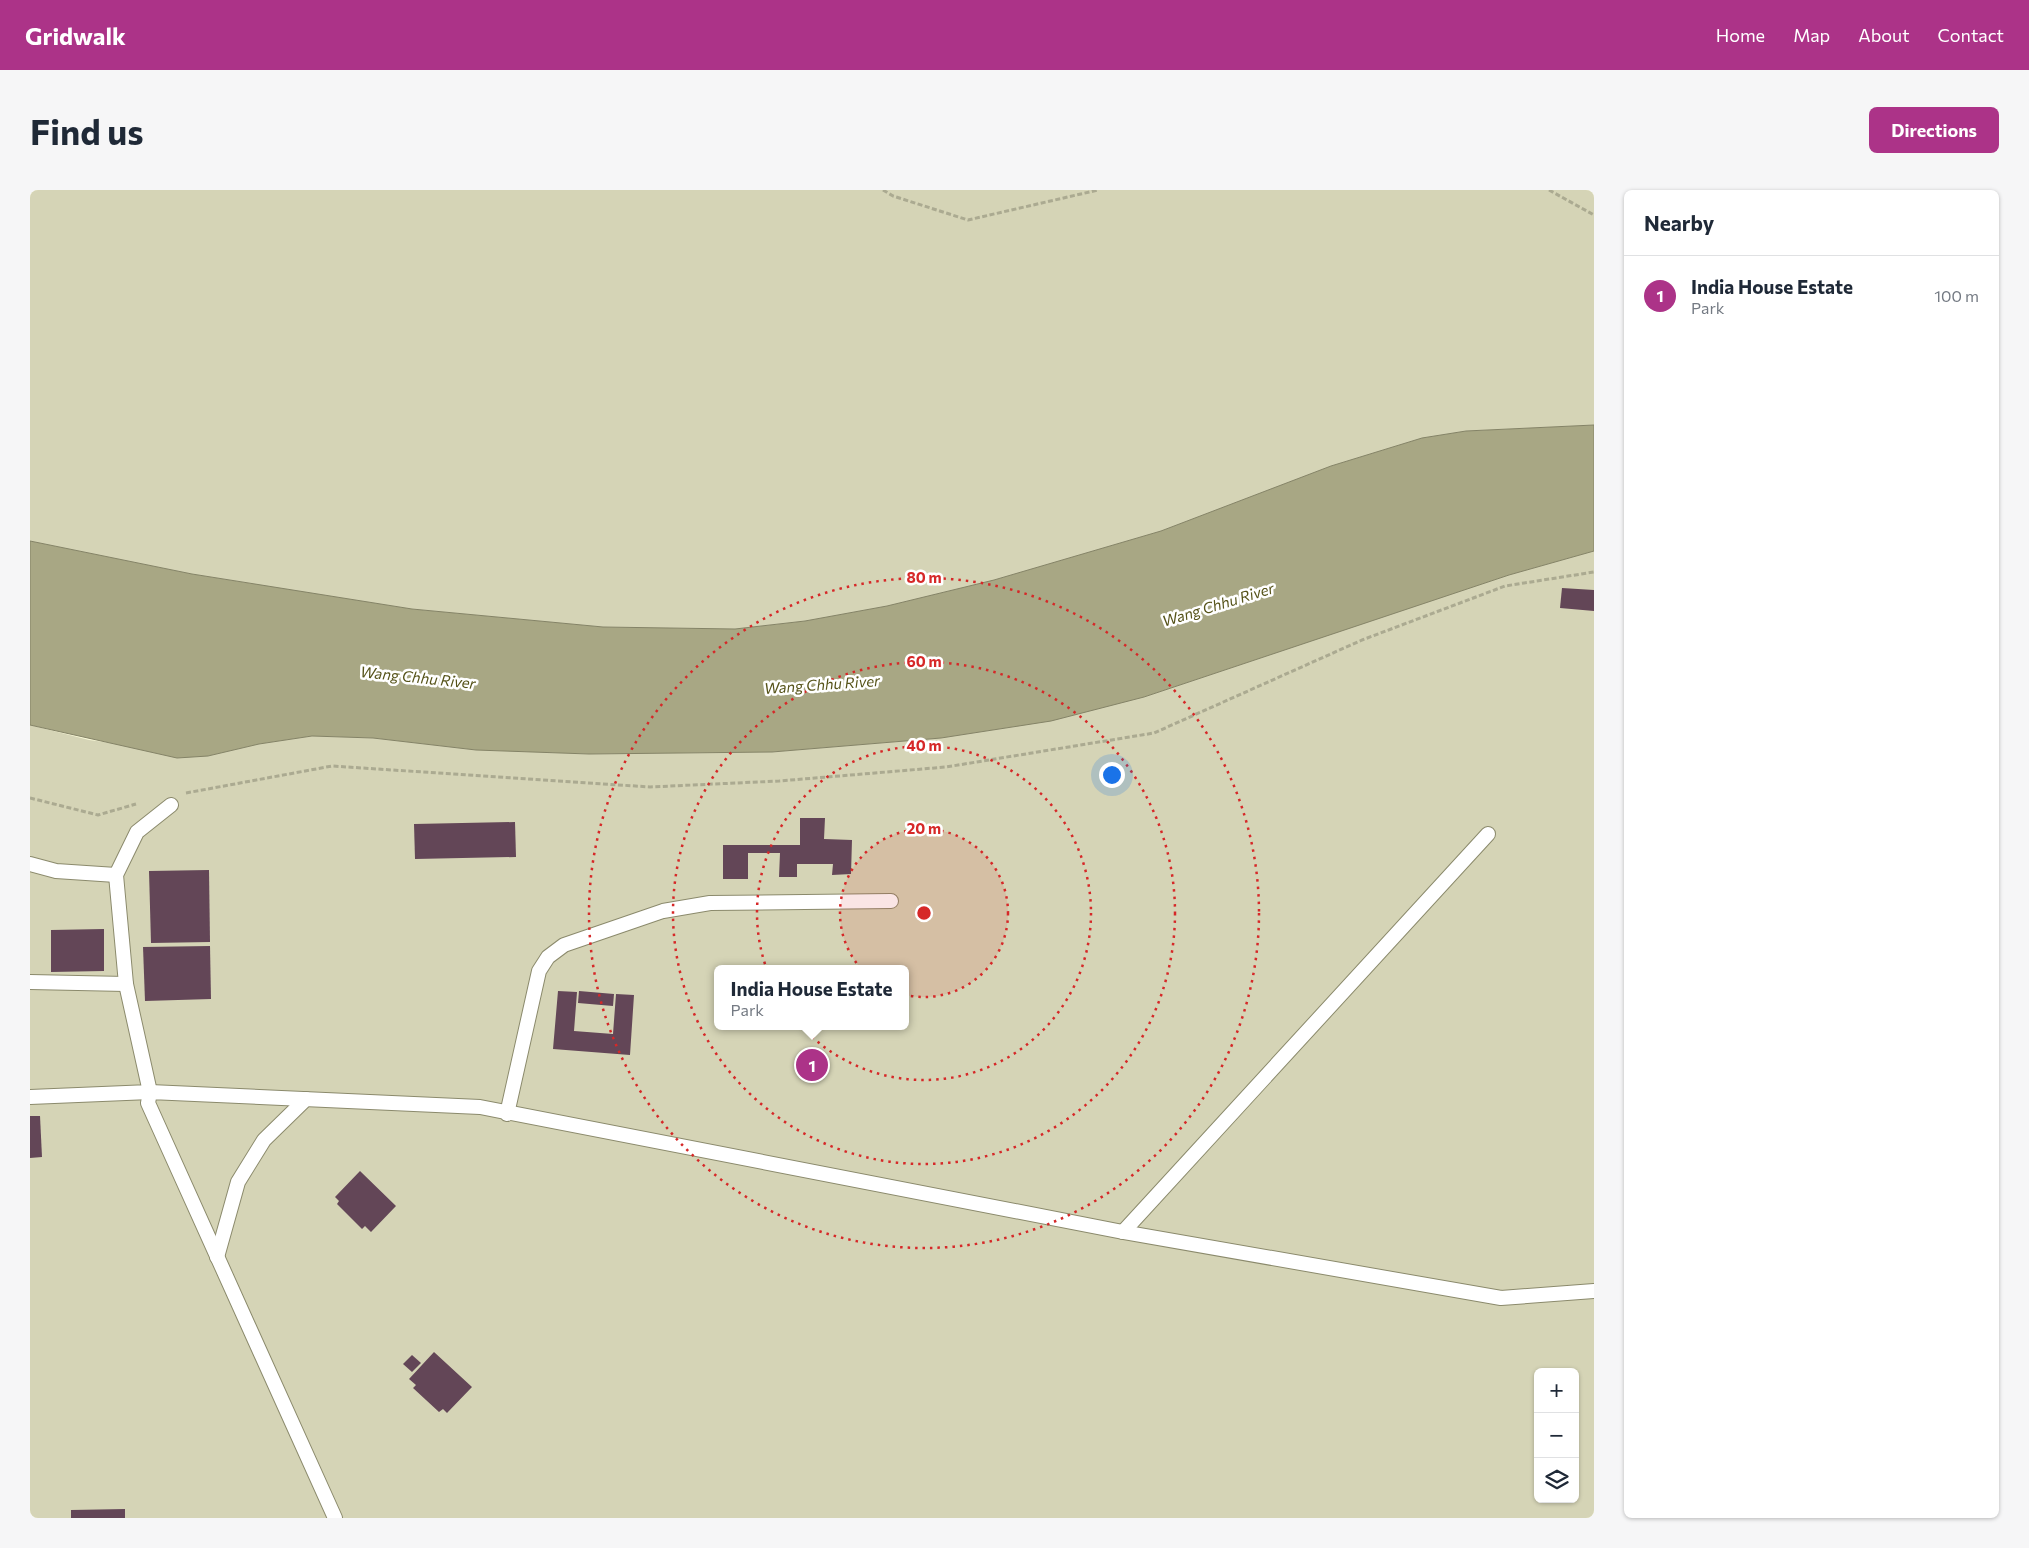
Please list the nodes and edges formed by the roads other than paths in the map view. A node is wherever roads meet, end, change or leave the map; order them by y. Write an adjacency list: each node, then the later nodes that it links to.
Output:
1 (171, 805): 4 (lane)
2 (1488, 834): 12 (lane)
3 (30, 864): 4 (lane)
4 (116, 875): 7 (lane)
5 (891, 901): 11 (lane)
6 (30, 982): 7 (lane)
7 (126, 984): 8 (lane)
8 (150, 1092): 9 (lane); 10 (lane); 13 (lane)
9 (30, 1096)
10 (306, 1099): 11 (lane); 13 (lane)
11 (507, 1114): 12 (lane)
12 (1123, 1232): 14 (lane)
13 (217, 1257): 15 (lane)
14 (1594, 1291)
15 (335, 1518)

